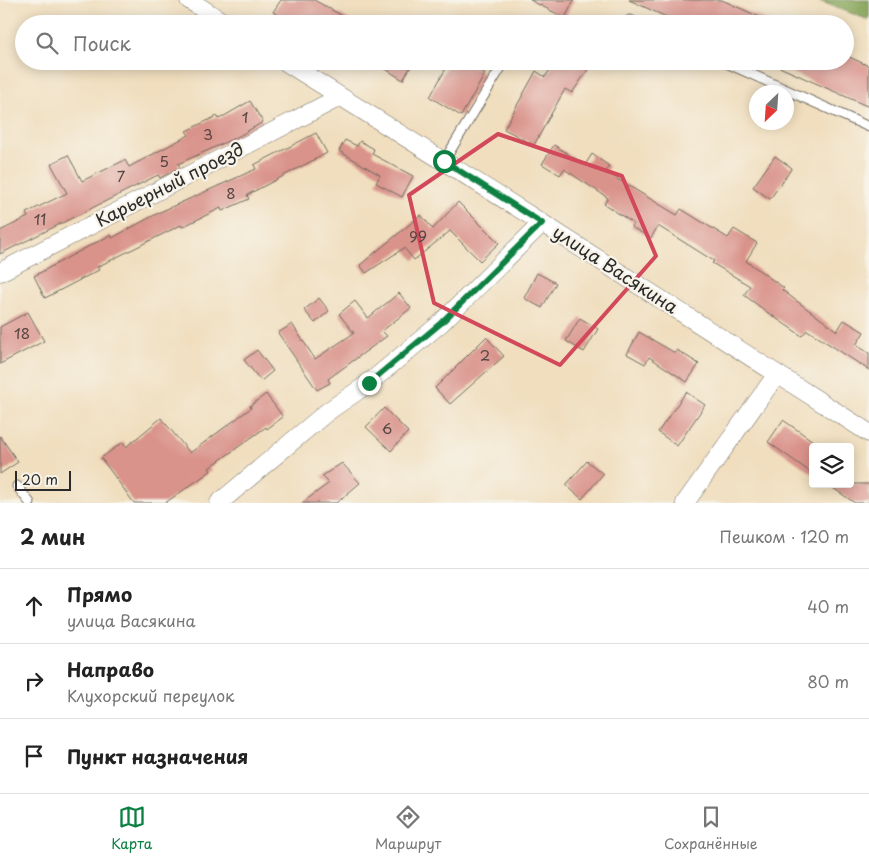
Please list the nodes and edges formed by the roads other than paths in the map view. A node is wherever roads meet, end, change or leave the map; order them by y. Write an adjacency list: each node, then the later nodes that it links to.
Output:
1 (189, 0): 2 (street)
2 (212, 15)
3 (298, 70): 6 (street, улица Васякина)
4 (500, 70): 8 (lane)
5 (742, 70): 7 (lane)
6 (340, 98): 8 (street, улица Васякина); 10 (street, Карьерный проезд)
7 (869, 127)
8 (444, 161): 9 (street, улица Васякина)
9 (542, 223): 11 (street, улица Васякина); 15 (street)
10 (0, 272)
11 (777, 374): 12 (street, улица Васякина); 16 (street)
12 (869, 433)
13 (17, 486): 14 (lane)
14 (30, 503)
15 (219, 503)
16 (685, 503)

